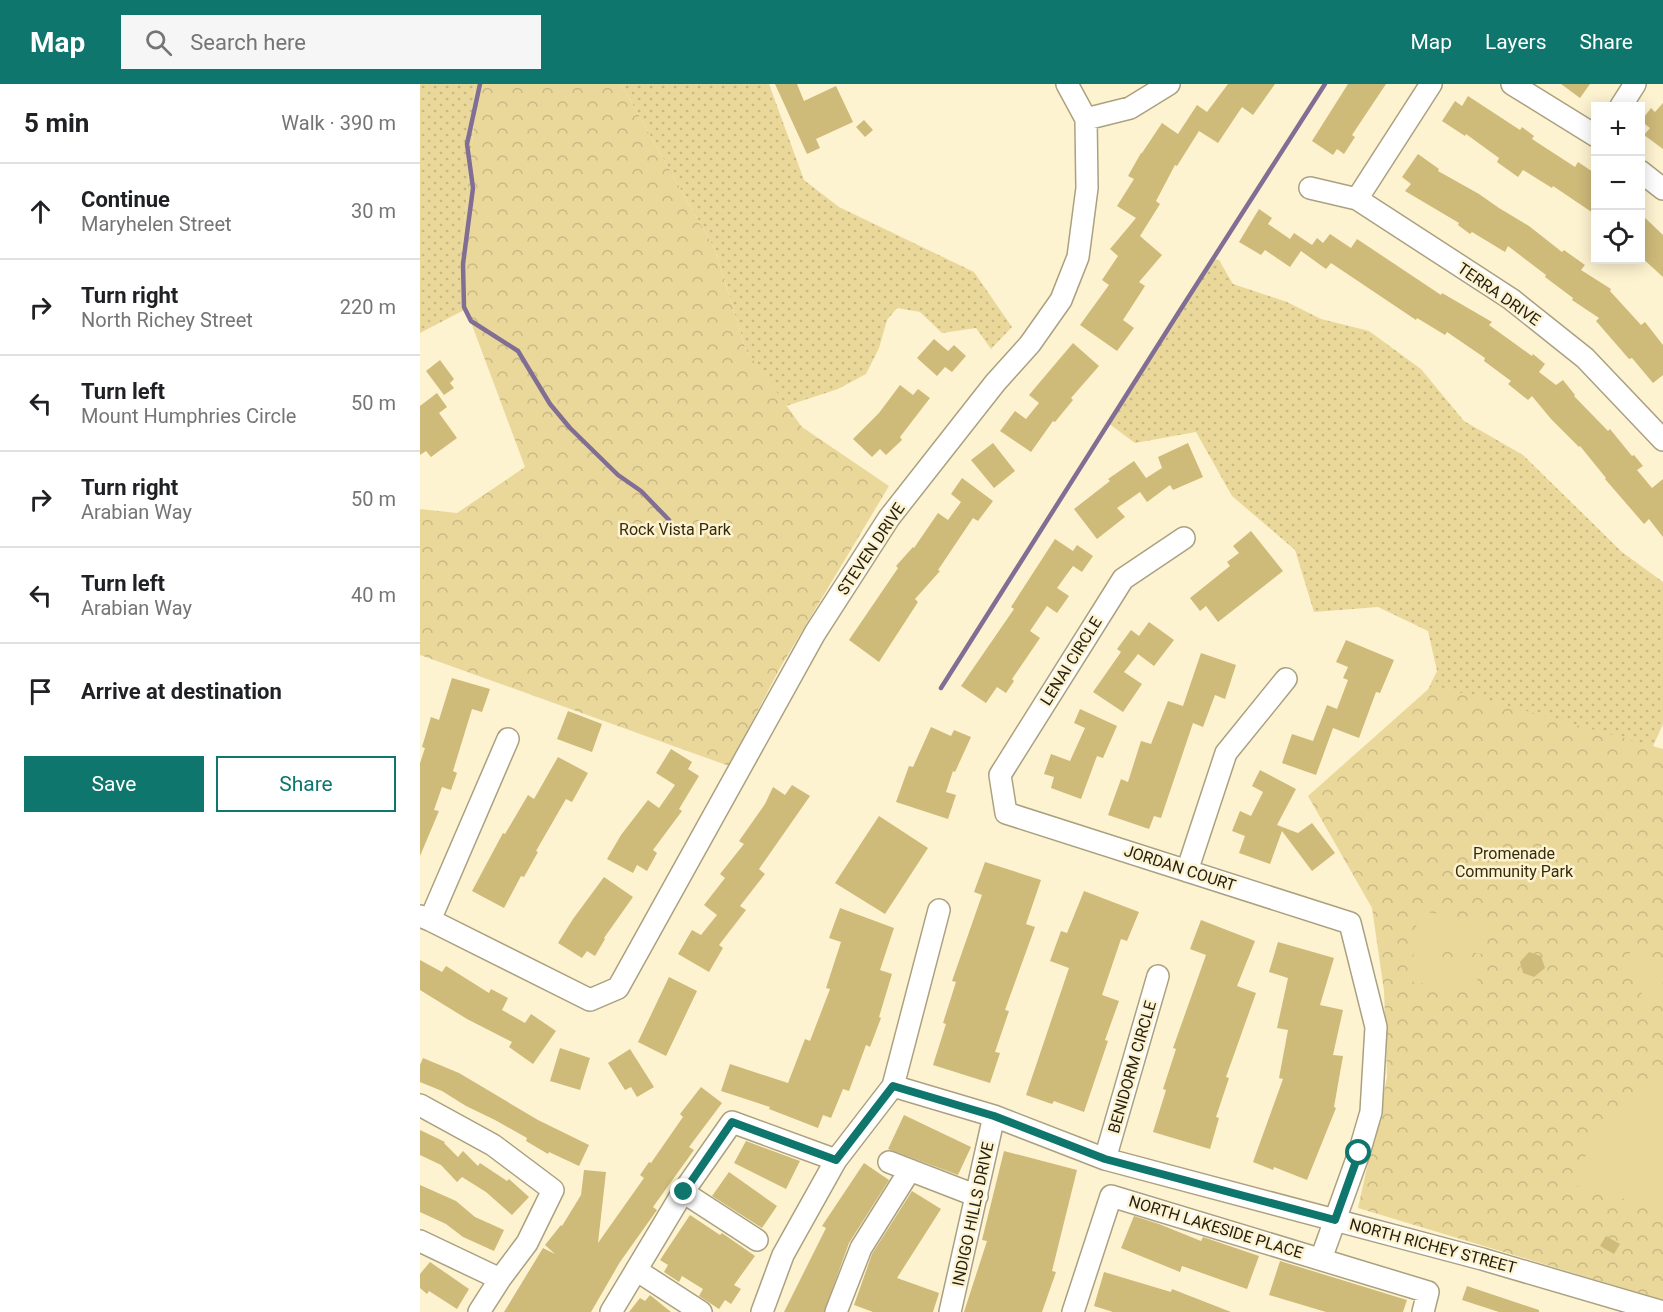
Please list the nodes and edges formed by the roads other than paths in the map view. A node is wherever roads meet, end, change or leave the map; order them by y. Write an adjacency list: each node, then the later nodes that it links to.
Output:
1 (1067, 84): 7 (street, STEVEN DRIVE)
2 (1169, 84): 7 (street)
3 (1431, 84): 12 (street)
4 (1512, 84): 8 (street)
5 (1635, 84): 6 (street)
6 (1624, 102)
7 (1086, 119): 20 (street, STEVEN DRIVE)
8 (1591, 133)
9 (1645, 174): 11 (street)
10 (1310, 188): 12 (street, TERRA DRIVE)
11 (1663, 189)
12 (1357, 199): 13 (street, TERRA DRIVE)
13 (1663, 440)
14 (1184, 538): 17 (street, LENAI CIRCLE)
15 (1286, 679): 18 (street)
16 (508, 739): 20 (street)
17 (1006, 811): 18 (street, JORDAN COURT)
18 (1187, 871): 21 (street, JORDAN COURT)
19 (939, 910): 23 (street)
20 (425, 918)
21 (1351, 928): 32 (street, NORTH LAKESIDE PLACE)
22 (1158, 976): 26 (street, BENIDORM CIRCLE)
23 (893, 1086): 25 (street, NORTH RICHEY STREET); 27 (street)
24 (420, 1105): 37 (street)
25 (994, 1116): 26 (street, NORTH RICHEY STREET); 31 (street, INDIGO HILLS DRIVE)
26 (1105, 1159): 32 (street, NORTH RICHEY STREET)
27 (836, 1160): 30 (street); 43 (street)
28 (888, 1162): 29 (street)
29 (910, 1170): 31 (street); 44 (street)
30 (684, 1192): 33 (street); 36 (street)
31 (977, 1196): 45 (street, INDIGO HILLS DRIVE)
32 (1335, 1220): 35 (street, NORTH LAKESIDE PLACE); 46 (street, NORTH RICHEY STREET)
33 (757, 1240)
34 (420, 1241): 37 (street)
35 (1321, 1259): 38 (street, NORTH LAKESIDE PLACE); 39 (street, NORTH LAKESIDE PLACE)
36 (636, 1270): 41 (street); 42 (street)
37 (500, 1279): 40 (street)
38 (1426, 1302)
39 (1079, 1311)
40 (479, 1312)
41 (611, 1312)
42 (701, 1312)
43 (762, 1312)
44 (836, 1312)
45 (950, 1312)
46 (1663, 1312)

